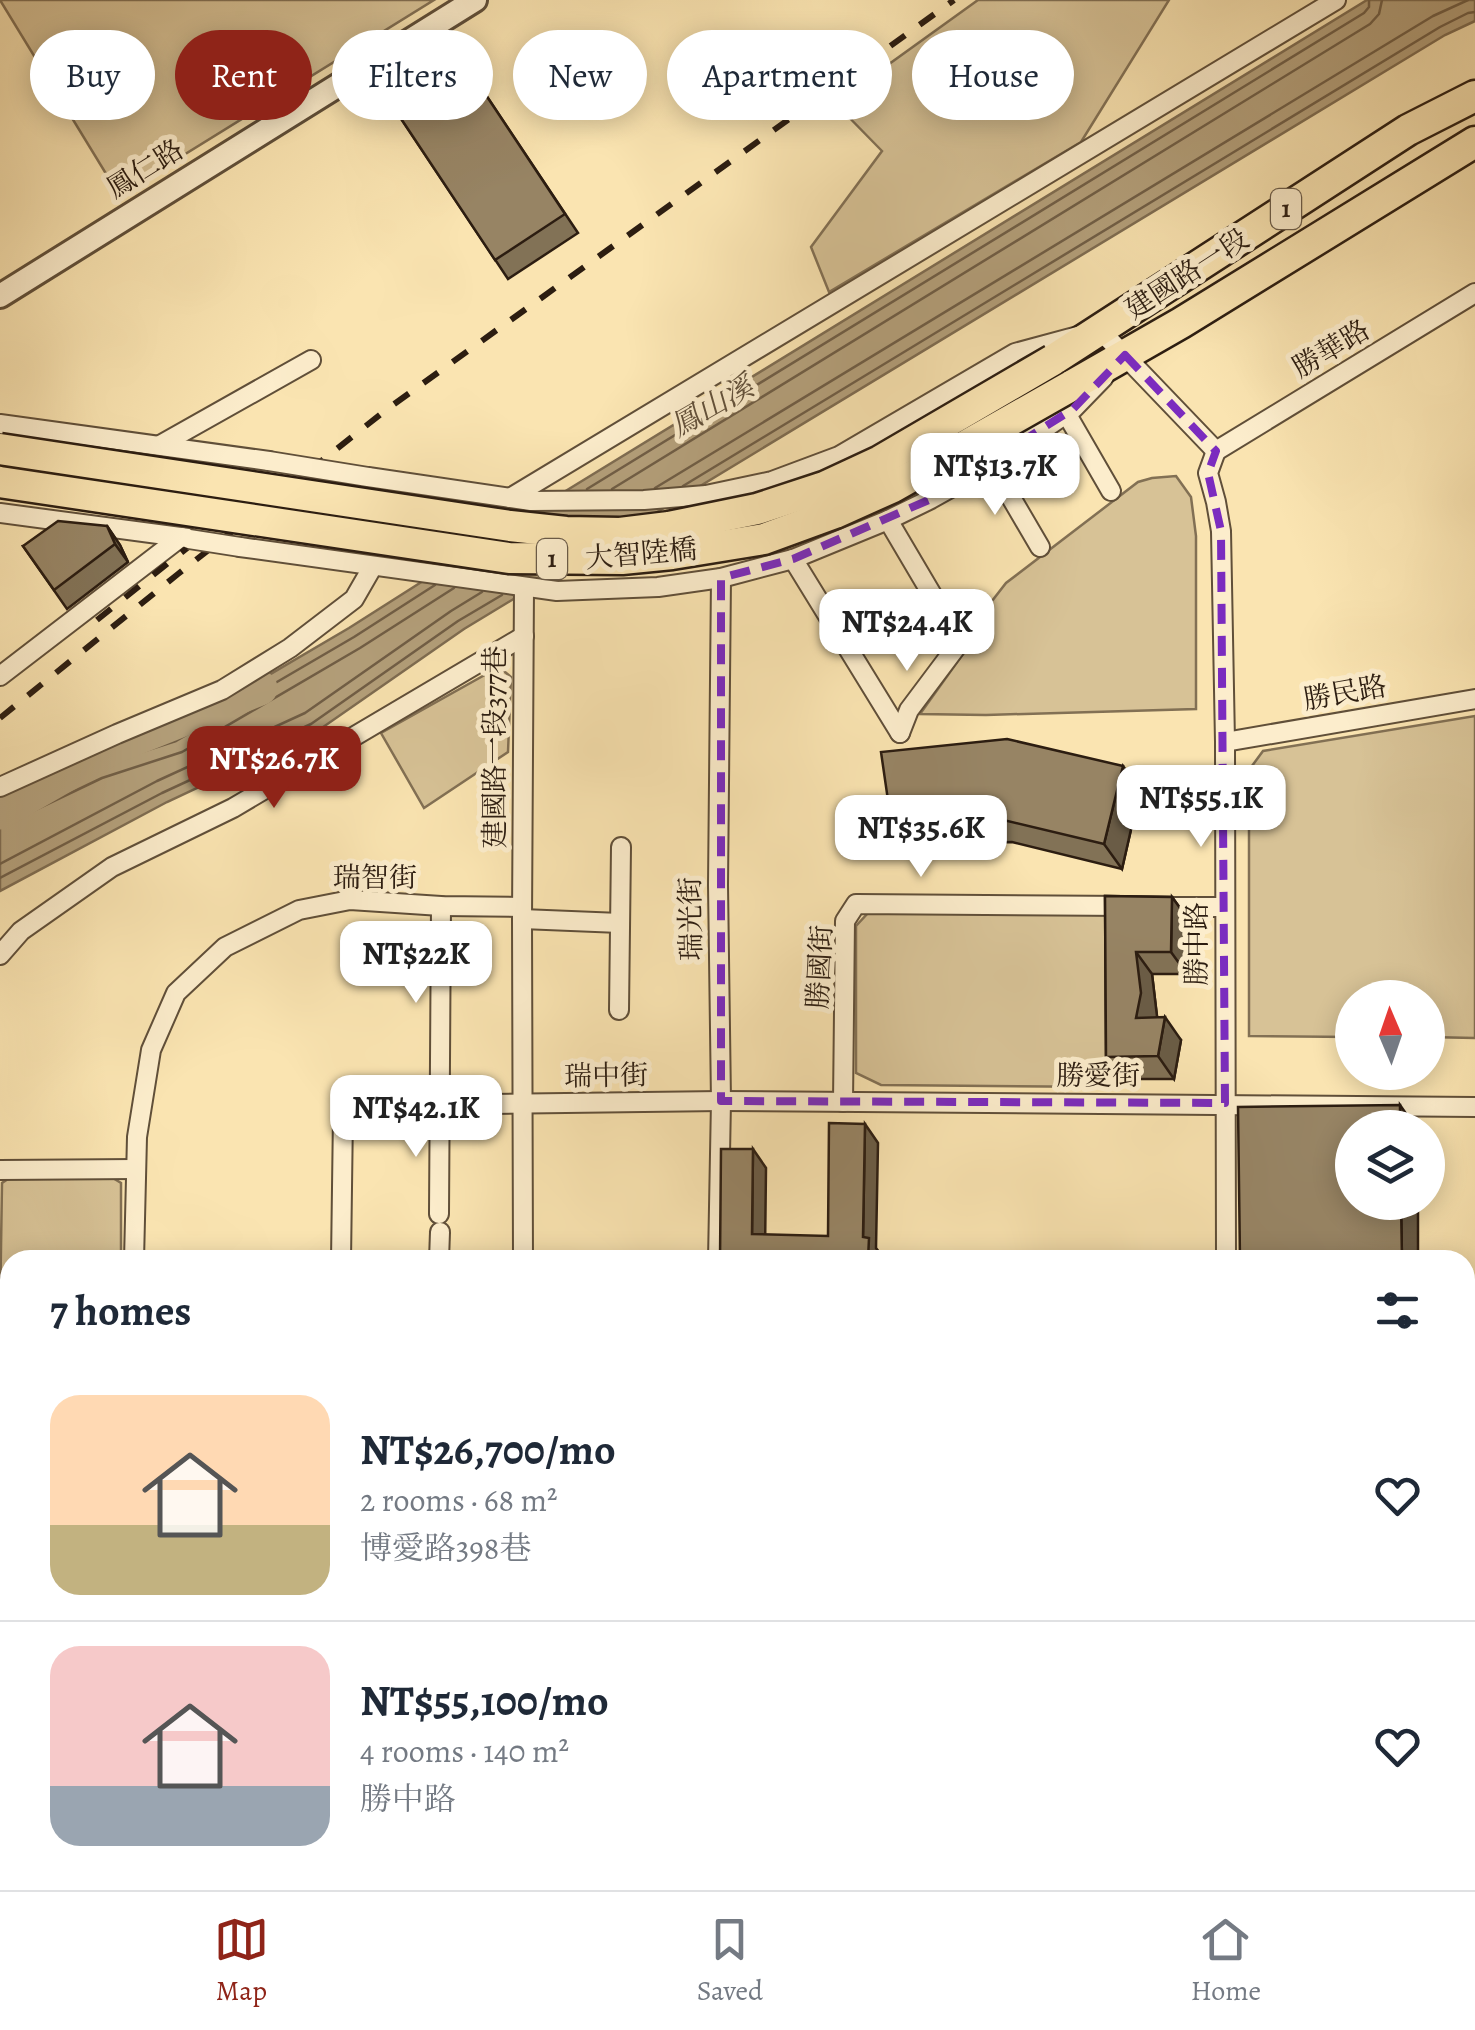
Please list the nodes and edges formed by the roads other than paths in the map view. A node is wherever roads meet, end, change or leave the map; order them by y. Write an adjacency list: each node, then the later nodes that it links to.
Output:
1 (476, 0): 6 (street, 鳳仁路)
2 (1336, 0): 19 (street)
3 (1475, 96): 7 (main road, 建國路一段 / 1)
4 (1475, 142): 8 (main road, 建國路一段 / 1)
5 (1475, 293): 15 (street, 勝華路)
6 (0, 296)
7 (1100, 330): 8 (street); 10 (main road, 建國路一段 / 1); 19 (street)
8 (1126, 355): 11 (main road, 建國路一段 / 1); 15 (street)
9 (311, 360): 13 (street)
10 (1053, 360): 14 (main road, 大智陸橋 / 1, bridge)
11 (1068, 400): 16 (street); 17 (main road, 大智陸橋 / 1, bridge); 18 (street)
12 (0, 424): 13 (street)
13 (159, 446): 19 (street, bridge)
14 (0, 449)
15 (1216, 451): 31 (street, 勝中路)
16 (992, 464): 21 (street); 23 (street)
17 (0, 482)
18 (1111, 490)
19 (510, 498)
20 (0, 513): 22 (street)
21 (888, 520): 24 (street); 24 (street)
22 (185, 538): 25 (street, bridge); 29 (street)
23 (1040, 547)
24 (793, 559): 26 (street)
25 (372, 566): 27 (street); 32 (street)
26 (721, 578): 27 (street); 40 (street, 瑞光街)
27 (518, 587): 28 (street, 建國路一段377巷)
28 (524, 636): 36 (street, 建國路一段377巷); 38 (street)
29 (0, 676)
30 (1475, 699): 31 (street, 勝民路)
31 (1225, 742): 35 (street, 勝中路)
32 (0, 787)
33 (620, 848): 37 (street)
34 (441, 906): 36 (street, 瑞智街); 44 (street); 47 (street, 瑞智街)
35 (1224, 907): 41 (street, 勝國街); 42 (street, 勝中路)
36 (522, 913): 37 (street, 瑞智街); 43 (street)
37 (620, 923): 39 (street)
38 (0, 955)
39 (619, 1010)
40 (721, 1101): 41 (street, 勝愛街); 43 (street, 瑞中街); 52 (street, 瑞光街)
41 (844, 1102): 42 (street, 勝愛街)
42 (1225, 1104): 45 (street, 勝愛街); 53 (street, 勝中路)
43 (522, 1105): 44 (street, 瑞中街); 51 (street)
44 (440, 1106): 49 (street, 瑞中街); 50 (street)
45 (1475, 1106)
46 (0, 1170): 47 (street)
47 (136, 1170): 48 (street, 瑞智街)
48 (134, 1250)
49 (341, 1250)
50 (439, 1250)
51 (523, 1250)
52 (718, 1250)
53 (1226, 1250)

